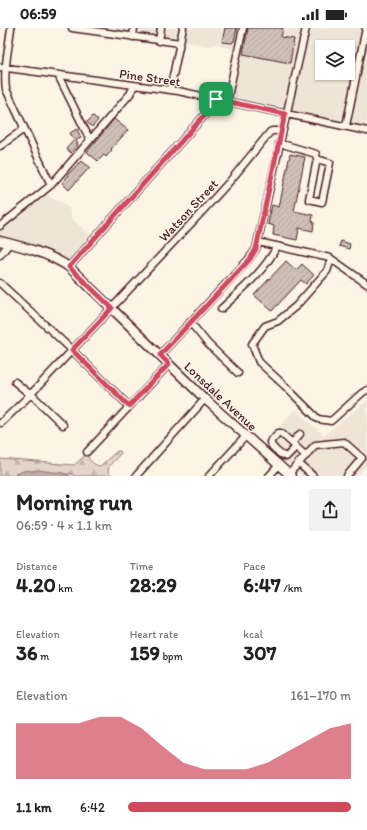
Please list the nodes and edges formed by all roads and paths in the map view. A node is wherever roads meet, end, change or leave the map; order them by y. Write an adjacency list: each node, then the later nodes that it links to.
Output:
1 (11, 28): 12 (street)
2 (72, 28): 9 (street)
3 (134, 28): 9 (street)
4 (161, 28): 10 (street)
5 (183, 28): 11 (street)
6 (244, 28): 17 (street)
7 (306, 28): 18 (street)
8 (366, 28): 19 (street)
9 (133, 37): 10 (street)
10 (159, 41): 11 (street)
11 (180, 43): 15 (street)
12 (2, 68): 13 (street, Pine Street); 20 (street)
13 (58, 75): 14 (street, Pine Street); 23 (street)
14 (134, 86): 15 (street, Pine Street); 23 (street)
15 (170, 90): 16 (street, Pine Street)
16 (216, 99): 17 (street, Pine Street); 35 (street)
17 (227, 101): 18 (street, Pine Street)
18 (285, 114): 19 (street, Pine Street); 21 (street)
19 (346, 126): 22 (street, Pine Street)
20 (24, 129): 25 (street); 27 (street)
21 (281, 131): 24 (street); 38 (street, Watson Street)
22 (367, 131)
23 (90, 140): 27 (street)
24 (279, 143): 26 (street); 30 (street)
25 (0, 146)
26 (317, 159): 26 (street)
27 (51, 185): 28 (street)
28 (0, 226)
29 (0, 241): 31 (main road, Lonsdale Avenue)
30 (258, 242): 32 (street); 40 (street)
31 (10, 243): 33 (street); 35 (main road, Lonsdale Avenue)
32 (277, 246): 34 (street); 39 (street)
33 (0, 255)
34 (331, 259): 37 (street); 46 (street)
35 (69, 267): 38 (main road, Lonsdale Avenue)
36 (0, 283): 41 (street)
37 (367, 284)
38 (112, 308): 41 (street, Watson Street); 42 (main road, Lonsdale Avenue)
39 (221, 309)
40 (190, 322): 42 (street); 44 (street)
41 (72, 350): 47 (street, Watson Street); 49 (street)
42 (160, 355): 43 (main road, Lonsdale Avenue)
43 (169, 364): 48 (main road, Lonsdale Avenue); 49 (street)
44 (238, 374)
45 (15, 382): 47 (street)
46 (367, 390)
47 (31, 394): 50 (street, Watson Street); 51 (street)
48 (206, 399): 53 (main road, Lonsdale Avenue); 60 (street)
49 (129, 406): 55 (street)
50 (1, 423)
51 (63, 425)
52 (300, 434): 54 (street)
53 (246, 436): 58 (main road, Lonsdale Avenue); 61 (street)
54 (294, 445): 54 (street); 56 (street)
55 (87, 452)
56 (306, 456): 57 (street); 64 (street)
57 (298, 463): 59 (street); 63 (street)
58 (279, 465): 59 (main road, Lonsdale Avenue); 62 (street)
59 (290, 475)
60 (136, 476)
61 (209, 476)
62 (269, 476)
63 (313, 476)
64 (347, 476)

